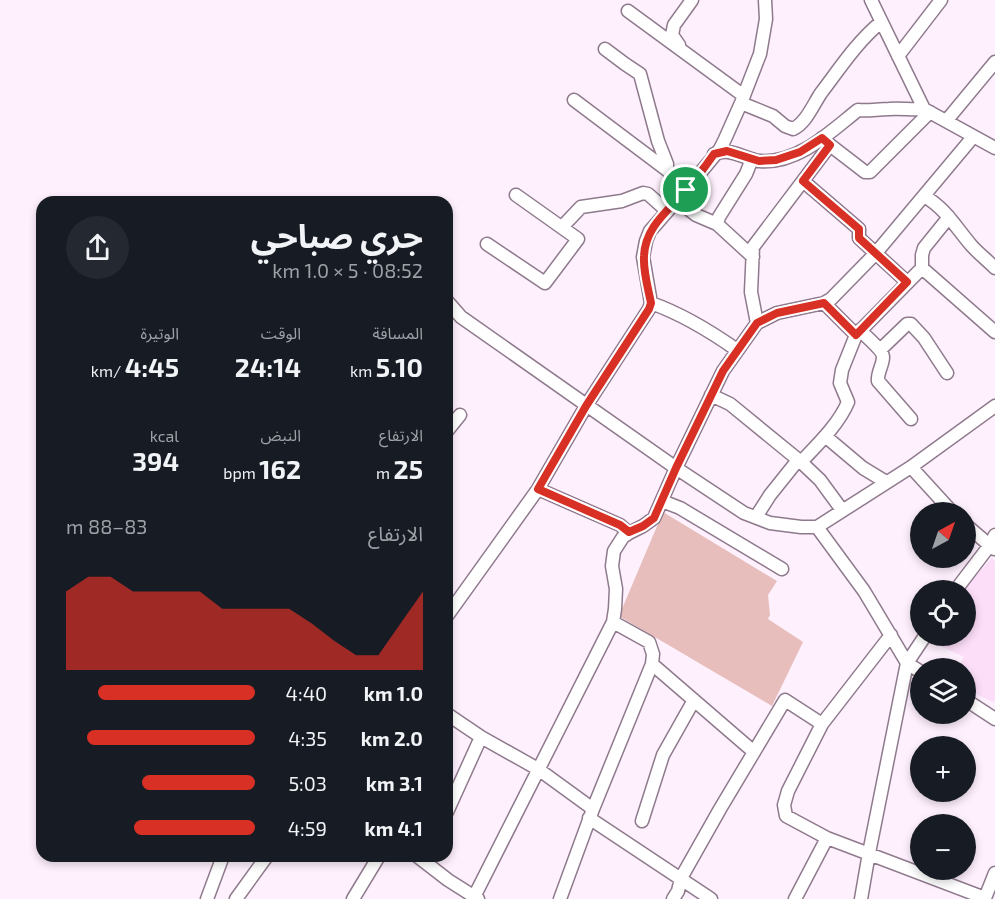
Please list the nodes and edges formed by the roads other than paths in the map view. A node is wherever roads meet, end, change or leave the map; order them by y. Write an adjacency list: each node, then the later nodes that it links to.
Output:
1 (692, 0): 10 (street)
2 (765, 0): 10 (street)
3 (871, 0): 6 (street)
4 (941, 0): 8 (street)
5 (628, 12): 10 (street)
6 (881, 21): 8 (street); 10 (street)
7 (606, 49): 19 (street)
8 (898, 56): 12 (street)
9 (995, 62): 13 (street)
10 (742, 99): 17 (street)
11 (574, 100): 19 (street)
12 (927, 111): 13 (street); 15 (street); 15 (street)
13 (946, 120): 14 (street)
14 (973, 137): 16 (street); 23 (street)
15 (826, 142): 18 (street); 20 (street)
16 (995, 148)
17 (714, 154): 18 (street); 21 (street)
18 (752, 159): 27 (street)
19 (667, 171): 21 (street)
20 (803, 181): 30 (street); 31 (street)
21 (686, 190): 24 (street)
22 (516, 195): 28 (street)
23 (924, 196): 26 (street); 30 (street)
24 (677, 200): 25 (street); 27 (street)
25 (667, 211): 28 (street); 35 (street)
26 (949, 217): 32 (street); 33 (street)
27 (717, 224): 31 (street)
28 (562, 227): 29 (street)
29 (487, 244)
30 (875, 254): 34 (street); 36 (street)
31 (753, 256): 38 (street)
32 (922, 268): 34 (street); 39 (street)
33 (995, 268)
34 (907, 282): 40 (street)
35 (651, 303): 41 (street); 45 (street)
36 (824, 303): 38 (street); 40 (street)
37 (453, 308): 45 (street)
38 (757, 323): 41 (street)
39 (995, 332)
40 (858, 333): 42 (street); 50 (street)
41 (737, 350): 44 (street)
42 (880, 350): 43 (street); 48 (street)
43 (947, 373)
44 (711, 395): 51 (street); 53 (street)
45 (586, 406): 53 (street); 55 (street)
46 (995, 406): 52 (street)
47 (460, 415): 49 (street)
48 (911, 419)
49 (453, 424)
50 (825, 436): 51 (street); 54 (street)
51 (800, 461): 58 (street); 59 (street)
52 (910, 467): 54 (street); 57 (street)
53 (676, 468): 56 (street); 59 (street)
54 (886, 482): 58 (street)
55 (538, 489): 61 (street); 66 (street)
56 (662, 501): 61 (street); 64 (street)
57 (943, 502)
58 (842, 510): 60 (street)
59 (756, 518): 60 (street)
60 (817, 527): 68 (street)
61 (629, 532): 67 (street)
62 (976, 532): 63 (street)
63 (993, 543): 65 (street)
64 (782, 569)
65 (964, 580)
66 (453, 608)
67 (613, 622): 71 (street); 80 (street)
68 (891, 635): 70 (street); 77 (street)
69 (918, 646): 70 (street)
70 (907, 663): 72 (street); 85 (street)
71 (652, 664): 73 (street); 82 (street)
72 (910, 665)
73 (694, 700): 79 (street); 83 (street)
74 (976, 707): 76 (street)
75 (453, 718): 78 (street)
76 (995, 719)
77 (822, 724): 79 (street); 84 (street)
78 (481, 737): 80 (street); 81 (street)
79 (754, 752): 91 (street)
80 (538, 769): 82 (street); 92 (street)
81 (453, 799)
82 (591, 814): 91 (street); 96 (street)
83 (642, 821)
84 (827, 838): 85 (street); 99 (street)
85 (869, 853): 100 (street); 101 (street)
86 (221, 862): 93 (street)
87 (263, 862): 94 (street)
88 (375, 862): 95 (street)
89 (427, 862): 92 (street)
90 (995, 873): 101 (street)
91 (681, 878): 97 (street); 98 (street)
92 (475, 898)
93 (207, 899)
94 (236, 899)
95 (353, 899)
96 (560, 899)
97 (673, 899)
98 (711, 899)
99 (795, 899)
100 (861, 899)
101 (985, 899)

